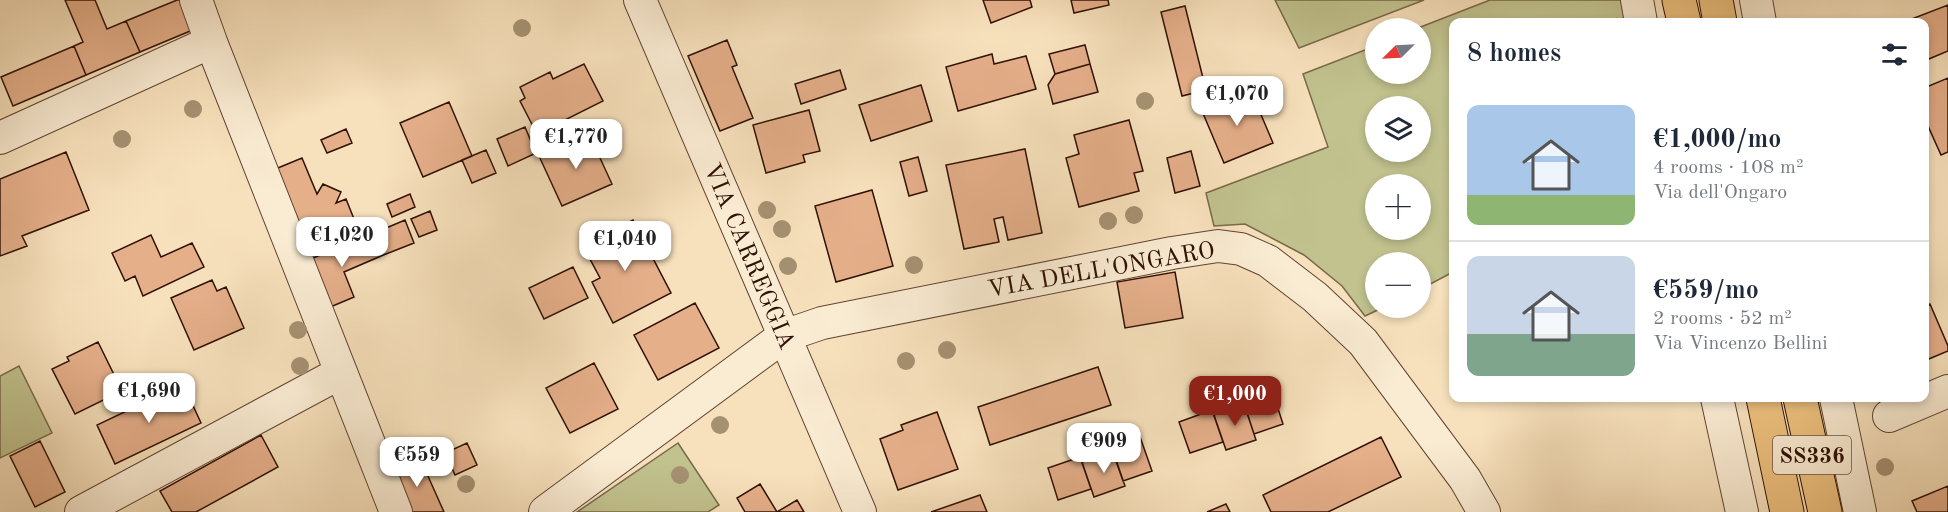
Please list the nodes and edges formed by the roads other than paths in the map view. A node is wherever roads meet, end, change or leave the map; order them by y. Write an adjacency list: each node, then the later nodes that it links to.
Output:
1 (196, 0): 11 (street)
2 (640, 0): 13 (street, VIA CARREGGIA)
3 (1636, 0): 7 (street)
4 (1679, 0): 8 (highway)
5 (1716, 0): 9 (highway)
6 (1756, 0): 10 (street)
7 (1640, 18)
8 (1683, 18)
9 (1719, 18)
10 (1759, 18)
11 (211, 42): 12 (street); 14 (street)
12 (0, 138)
13 (784, 336): 25 (street, VIA DELL'ONGARO); 26 (street, VIA CARREGGIA); 27 (street, VIA DELL'ONGARO)
14 (340, 373): 23 (street); 24 (street)
15 (1948, 391): 16 (street)
16 (1929, 399)
17 (1718, 402): 28 (street)
18 (1764, 402): 29 (highway, SS336)
19 (1801, 402): 30 (highway, SS336)
20 (1837, 402): 31 (street)
21 (1922, 402): 22 (street)
22 (1889, 416)
23 (81, 512)
24 (396, 512)
25 (545, 512)
26 (860, 512)
27 (1484, 512)
28 (1742, 512)
29 (1787, 512)
30 (1825, 512)
31 (1860, 512)

